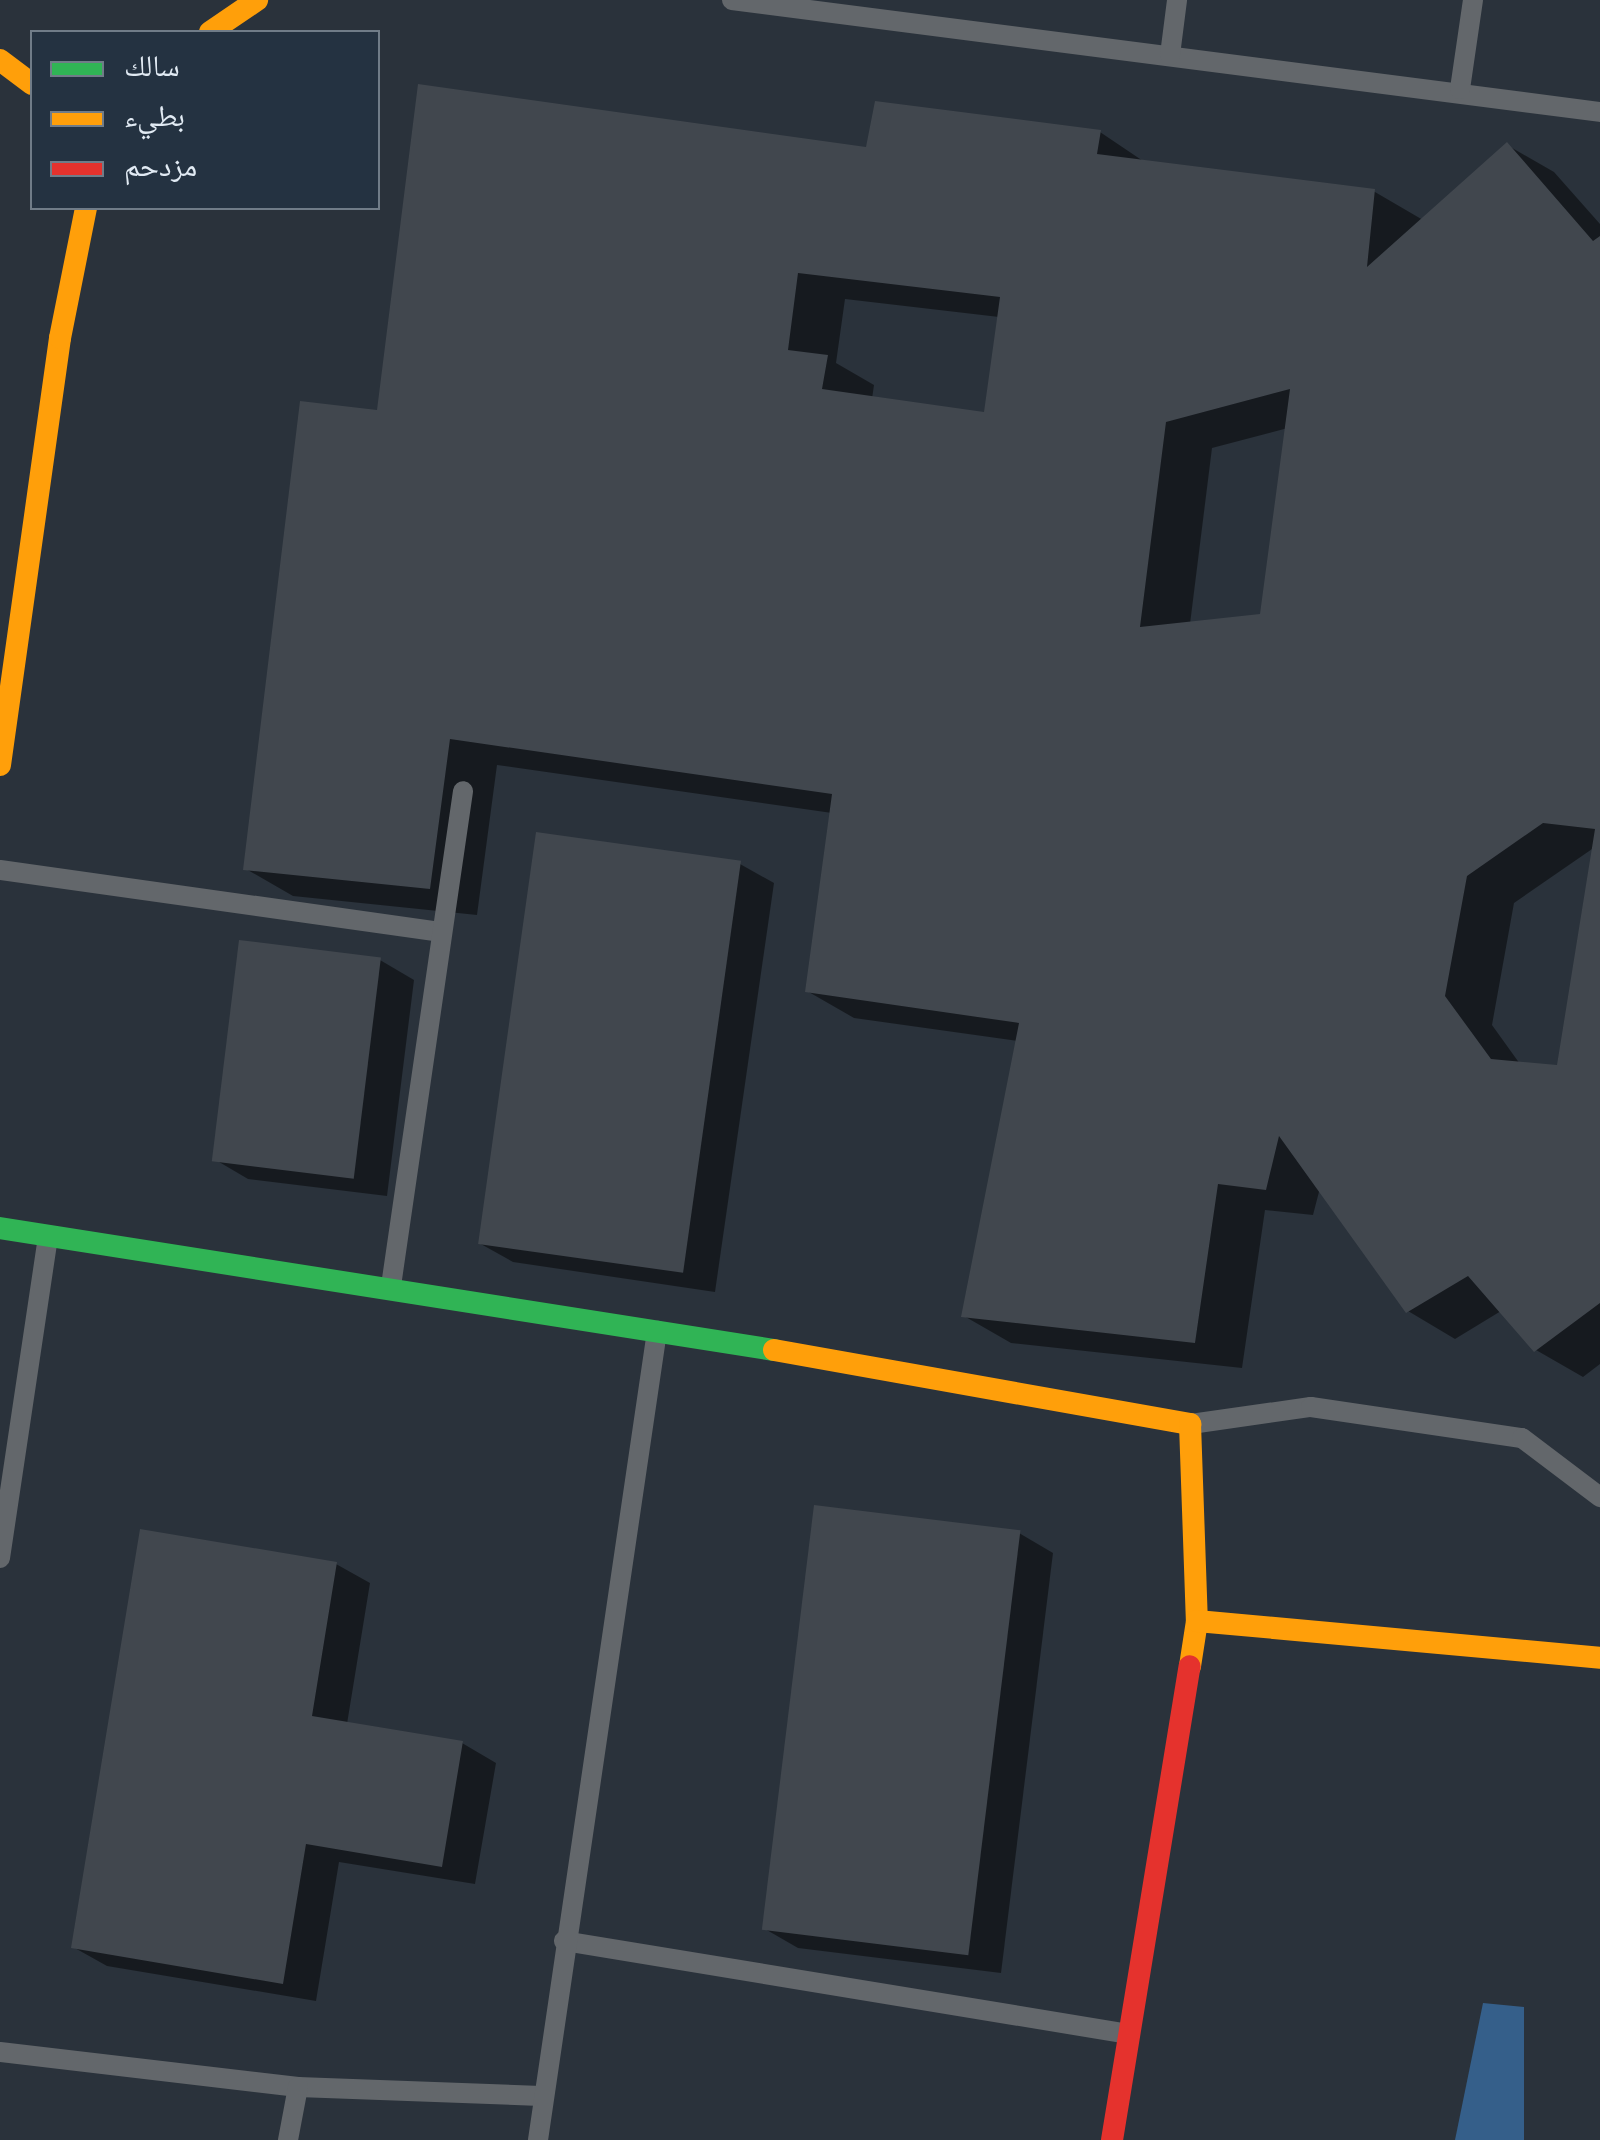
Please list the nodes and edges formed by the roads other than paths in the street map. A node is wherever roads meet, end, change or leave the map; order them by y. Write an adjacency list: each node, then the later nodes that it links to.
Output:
1 (258, 0): 5 (street)
2 (732, 0): 6 (lane)
3 (1177, 0): 6 (lane)
4 (1473, 0): 9 (lane)
5 (197, 27)
6 (1170, 55): 9 (lane)
7 (0, 60): 8 (street)
8 (30, 82)
9 (1460, 89): 10 (lane)
10 (1600, 112)
11 (86, 210): 12 (street)
12 (0, 764)
13 (463, 791): 15 (lane)
14 (0, 870): 15 (lane)
15 (442, 932): 18 (lane)
16 (0, 1228): 17 (street)
17 (48, 1236): 18 (street); 22 (lane)
18 (391, 1288): 19 (street)
19 (657, 1329): 20 (street); 25 (lane)
20 (1190, 1424): 21 (lane); 23 (street)
21 (1600, 1496)
22 (0, 1558)
23 (1197, 1620): 24 (street); 26 (street)
24 (1600, 1658)
25 (564, 1941): 26 (lane); 29 (lane)
26 (1129, 2034): 32 (street)
27 (0, 2052): 28 (lane)
28 (298, 2086): 29 (lane); 30 (lane)
29 (541, 2096): 31 (lane)
30 (288, 2140)
31 (538, 2140)
32 (1112, 2140)

